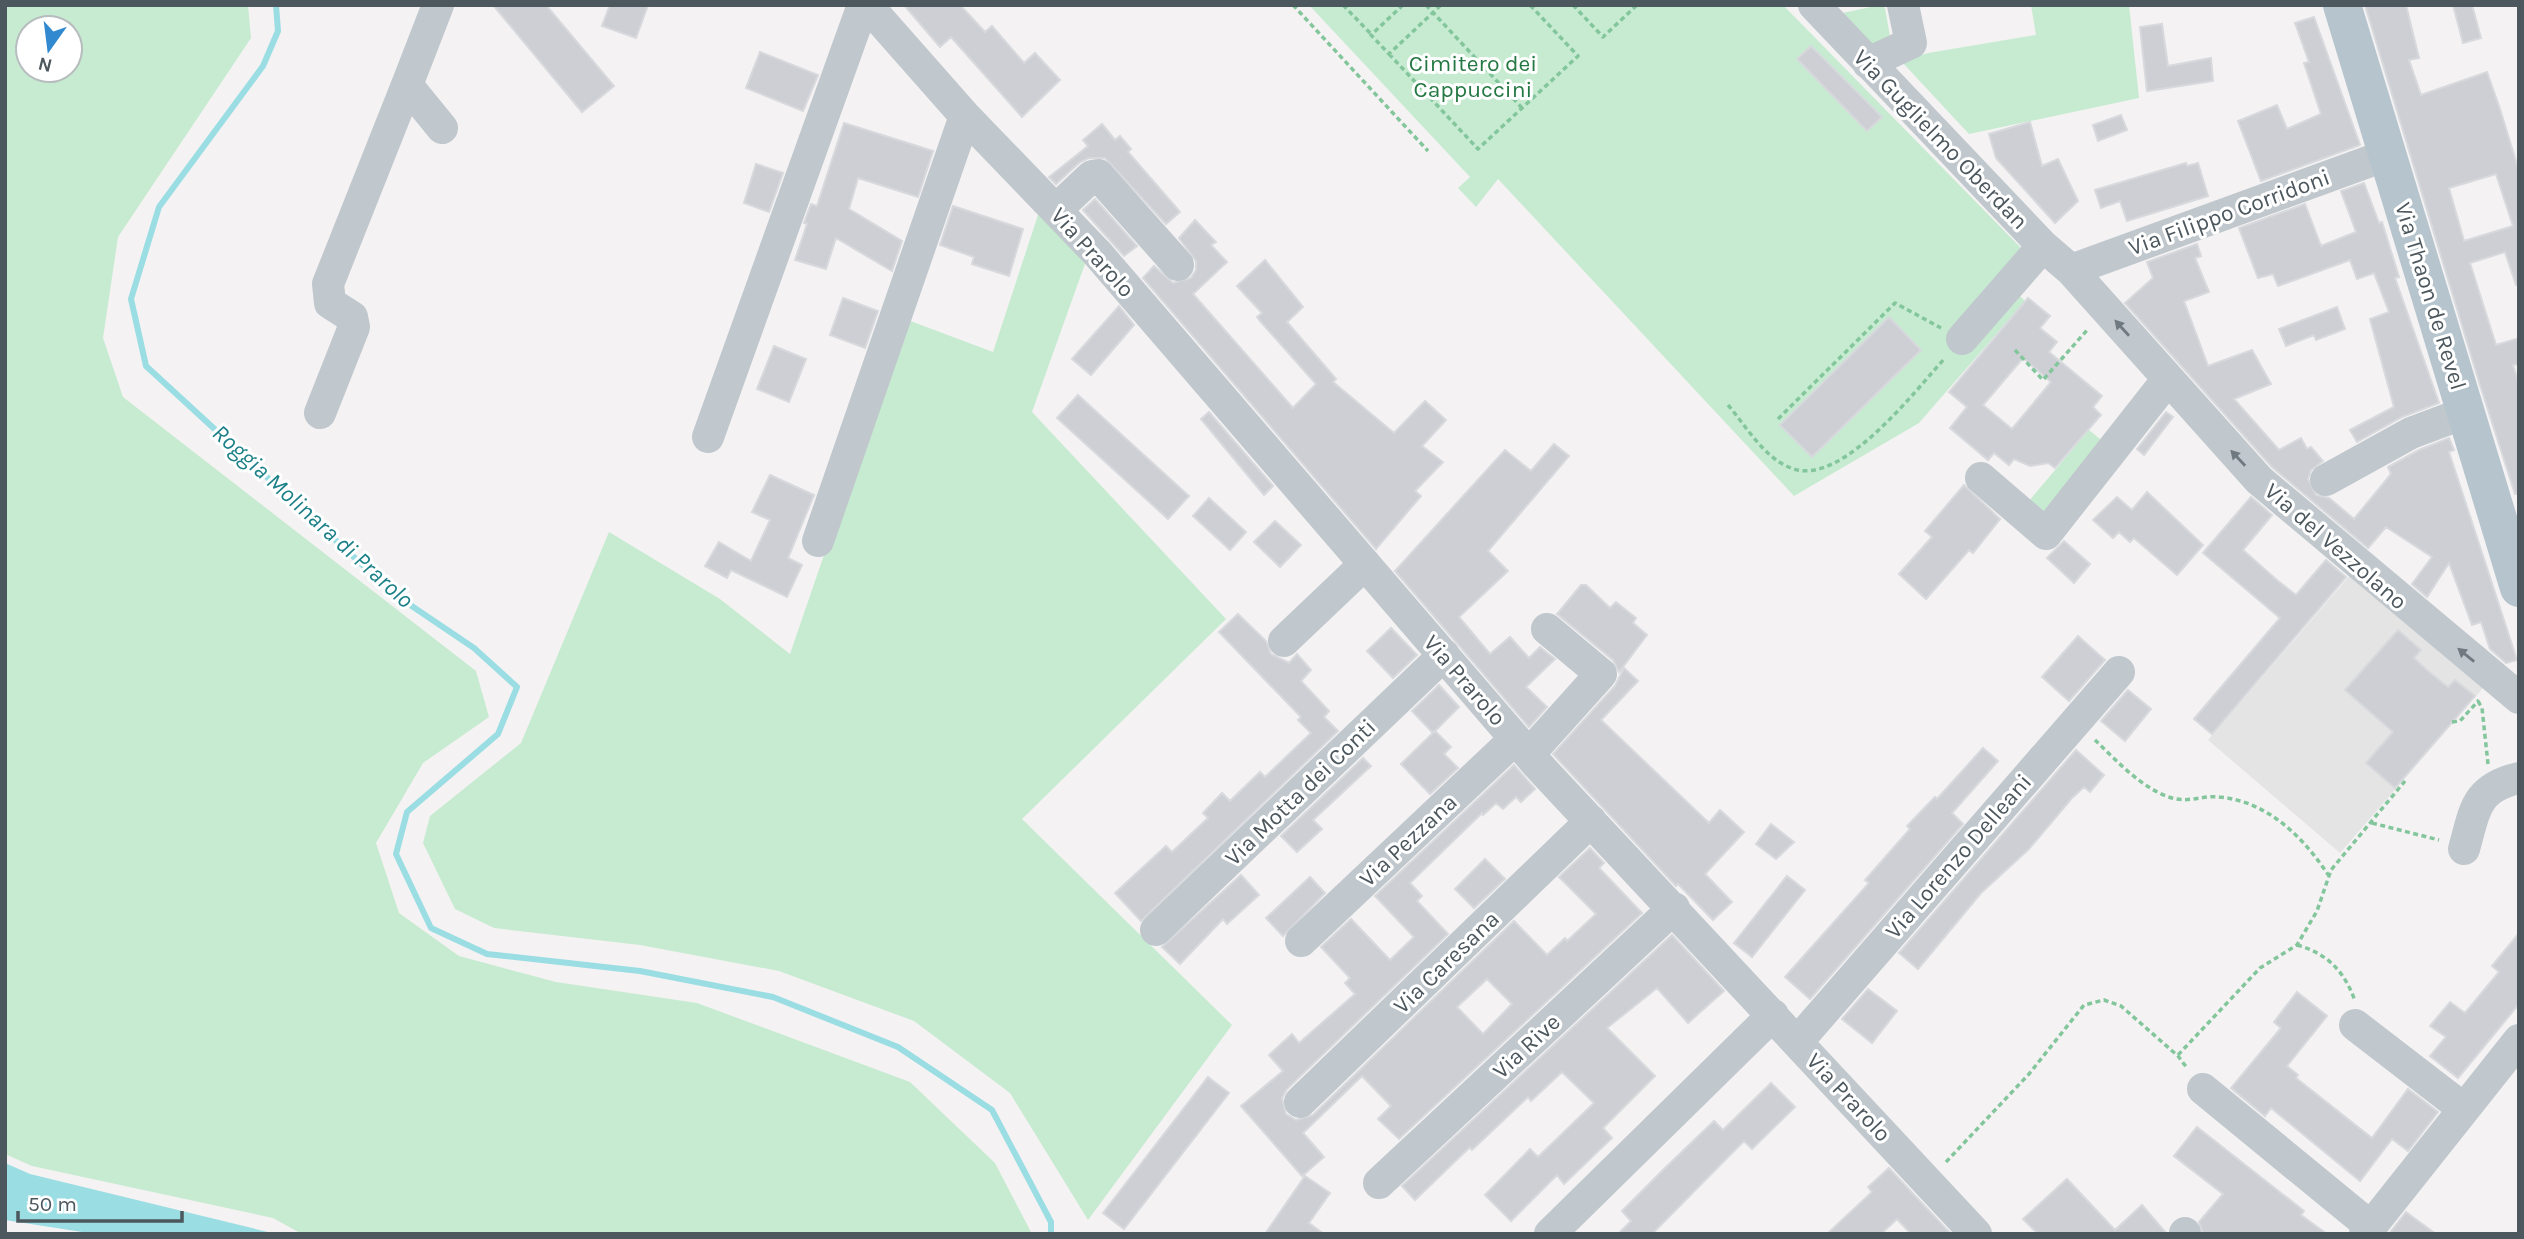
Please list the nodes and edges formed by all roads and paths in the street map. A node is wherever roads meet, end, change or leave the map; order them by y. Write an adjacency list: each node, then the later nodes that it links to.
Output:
1 (438, 5): 18 (street)
2 (865, 5): 20 (street, Via Prarolo); 36 (street, Via Prarolo)
3 (1293, 5): 22 (path)
4 (1343, 5): 15 (path)
5 (1403, 5): 15 (path)
6 (1426, 5): 14 (path)
7 (1441, 5): 14 (path)
8 (1530, 5): 19 (path)
9 (1573, 5): 10 (path)
10 (1637, 5)
11 (1814, 5): 17 (street, Via Guglielmo Oberdan)
12 (1903, 5): 17 (street)
13 (2342, 5): 23 (main road, Via Thaon de Revel)
14 (1433, 13): 16 (path); 19 (path)
15 (1371, 35): 16 (path)
16 (1389, 54): 19 (path)
17 (1868, 63): 25 (street, Via Guglielmo Oberdan)
18 (407, 85): 21 (street); 34 (street)
19 (1522, 108)
20 (965, 116): 24 (street, Via Prarolo); 39 (street)
21 (442, 128)
22 (1428, 151)
23 (2387, 155): 27 (street, Via Filippo Corridoni); 33 (main road, Via Thaon de Revel)
24 (1056, 210): 26 (street); 40 (street, Via Prarolo)
25 (2043, 246): 27 (street, Via Guglielmo Oberdan); 29 (street)
26 (1178, 265)
27 (2071, 270): 28 (street, Via Guglielmo Oberdan)
28 (2105, 309): 30 (path); 31 (street, Via del Vezzolano, one-way to 28)
29 (1962, 339): 32 (path); 35 (path)
30 (2015, 350)
31 (2168, 379): 37 (street); 46 (street, Via del Vezzolano, one-way to 31)
32 (1728, 405)
33 (2467, 412): 38 (street); 41 (main road, Via Thaon de Revel)
34 (320, 413)
35 (1779, 419)
36 (708, 437)
37 (1981, 478)
38 (2326, 480)
39 (818, 541)
40 (1365, 564): 43 (street); 44 (street, Via Prarolo)
41 (2519, 588)
42 (1547, 629): 49 (street, Via Pezzana)
43 (1284, 640)
44 (1444, 655): 49 (street, Via Prarolo); 57 (street, Via Motta dei Conti)
45 (2119, 672): 47 (street, Via Lorenzo Delleani)
46 (2498, 693): 48 (path); 51 (path)
47 (2076, 722): 55 (path); 63 (street, Via Lorenzo Delleani)
48 (2452, 722)
49 (1522, 747): 52 (street, Via Prarolo); 58 (street, Via Pezzana)
50 (2405, 781): 53 (path)
51 (2508, 781): 54 (street)
52 (1591, 821): 56 (street, Via Prarolo); 66 (street, Via Caresana)
53 (2371, 822): 54 (path); 55 (path)
54 (2464, 849)
55 (2329, 876): 59 (path)
56 (1674, 908): 60 (street, Via Prarolo); 69 (street, Via Rive)
57 (1156, 930)
58 (1301, 941)
59 (2297, 945): 61 (path); 64 (path)
60 (1773, 1014): 63 (street, Via Prarolo); 71 (street)
61 (2360, 1029): 67 (street)
62 (2519, 1040): 67 (street)
63 (1798, 1041): 68 (street, Via Prarolo)
64 (2178, 1056): 65 (path); 68 (path)
65 (2203, 1089): 70 (street)
66 (1300, 1102)
67 (2464, 1109): 70 (street)
68 (1927, 1181): 72 (street, Via Prarolo)
69 (1379, 1183)
70 (2367, 1230)
71 (1549, 1234)
72 (1976, 1234)

